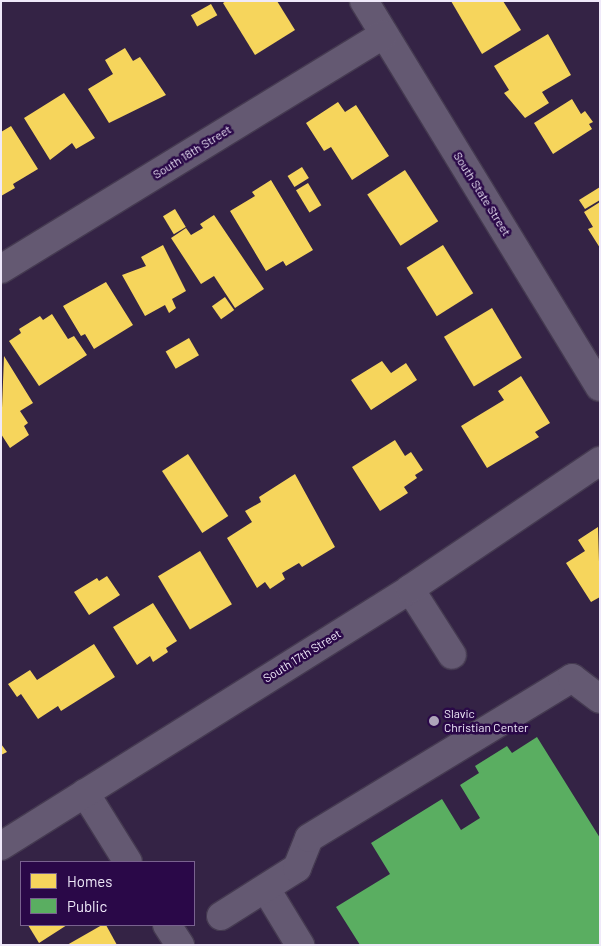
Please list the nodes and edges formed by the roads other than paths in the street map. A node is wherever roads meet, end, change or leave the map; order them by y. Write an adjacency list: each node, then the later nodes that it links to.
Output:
1 (364, 1): 2 (street, South State Street)
2 (384, 34): 3 (street, South 18th Street); 4 (street, South State Street)
3 (1, 269)
4 (600, 387)
5 (600, 461): 6 (street, South 17th Street)
6 (410, 588): 7 (street); 9 (street, South 17th Street)
7 (452, 655)
8 (600, 698): 12 (street)
9 (85, 793): 10 (street, South 17th Street); 11 (street)
10 (1, 846)
11 (127, 861)
12 (266, 889): 13 (street); 16 (street)
13 (221, 916)
14 (168, 926): 15 (street)
15 (180, 945)
16 (300, 945)

